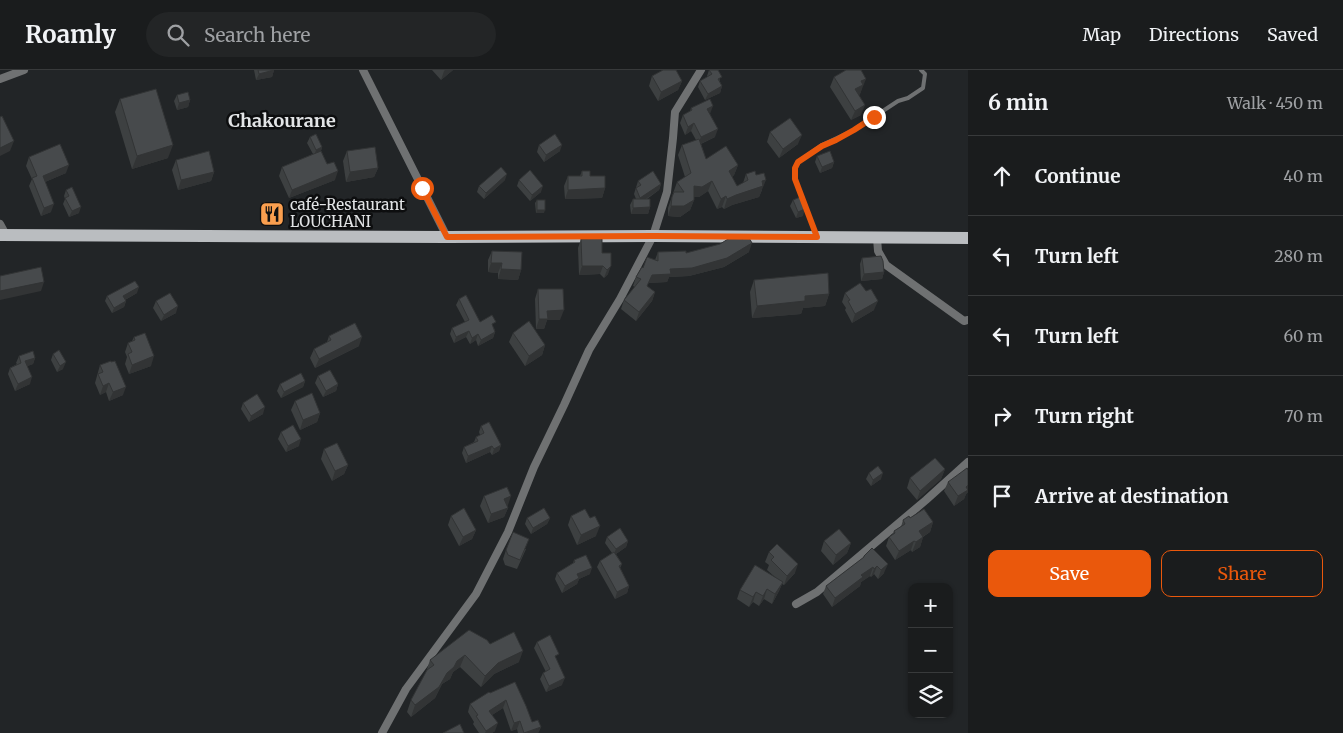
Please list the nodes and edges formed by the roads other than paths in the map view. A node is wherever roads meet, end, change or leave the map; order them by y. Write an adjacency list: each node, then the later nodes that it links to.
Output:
1 (24, 70): 5 (street)
2 (363, 70): 8 (street)
3 (701, 70): 7 (street)
4 (921, 70): 9 (lane)
5 (0, 79)
6 (2, 232): 8 (main road)
7 (654, 236): 8 (main road); 9 (main road); 15 (street)
8 (447, 237)
9 (817, 237): 10 (main road)
10 (877, 238): 11 (main road); 12 (street)
11 (968, 238)
12 (968, 320)
13 (968, 462): 14 (street)
14 (796, 604)
15 (382, 733)

